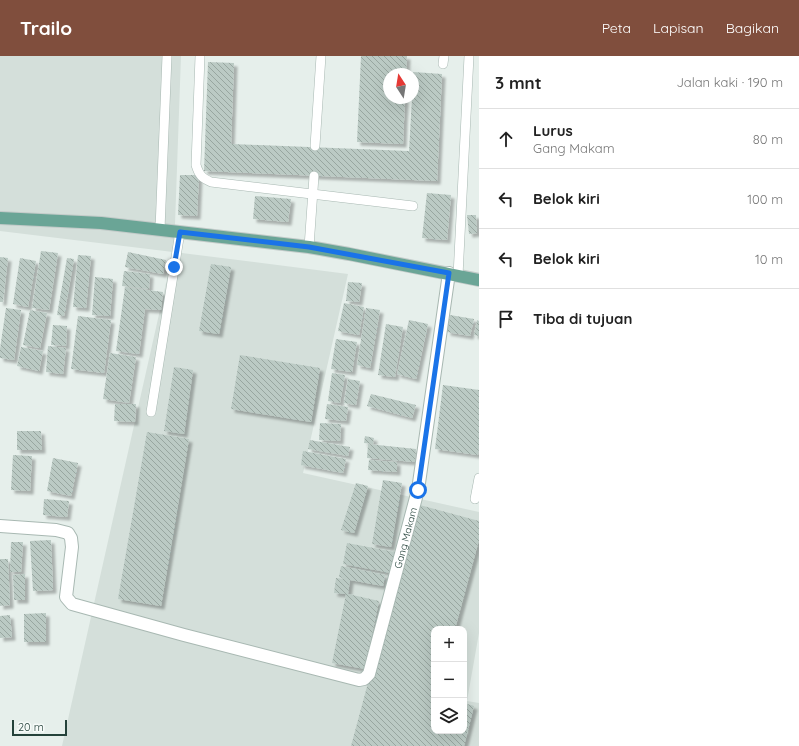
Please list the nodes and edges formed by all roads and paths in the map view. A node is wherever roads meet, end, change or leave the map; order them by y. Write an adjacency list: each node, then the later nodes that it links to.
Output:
1 (167, 56): 10 (lane)
2 (200, 56): 7 (lane)
3 (321, 56): 5 (lane)
4 (469, 56): 13 (lane)
5 (315, 146)
6 (314, 176): 7 (lane)
7 (313, 194): 8 (lane); 12 (lane)
8 (413, 206)
9 (0, 218): 10 (main road)
10 (160, 229): 11 (main road)
11 (180, 232): 12 (main road); 15 (lane)
12 (309, 247): 13 (main road)
13 (454, 274): 14 (main road); 18 (street, Gang Makam)
14 (479, 280)
15 (151, 412)
16 (479, 478): 17 (lane)
17 (475, 499)
18 (0, 526)

